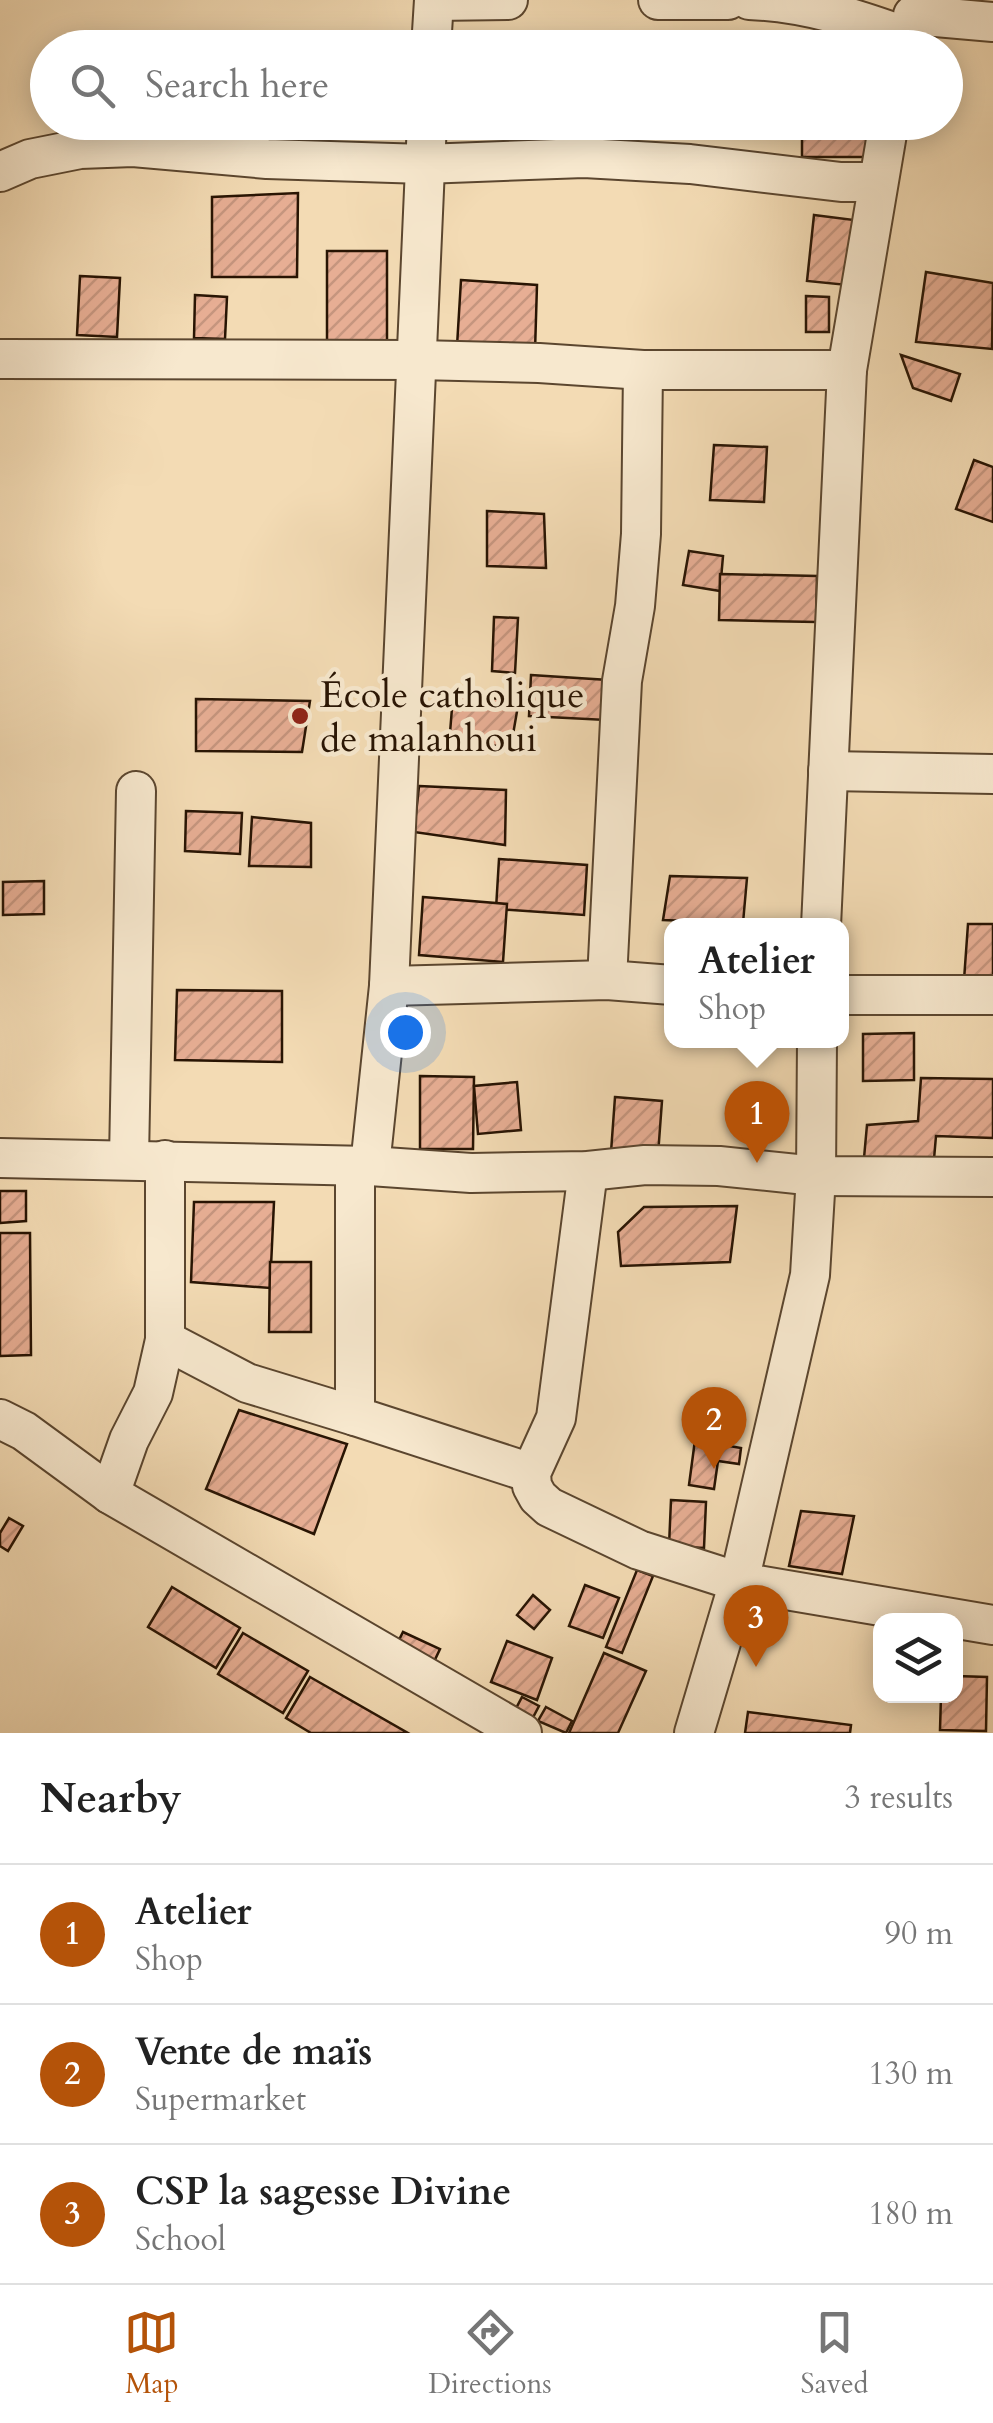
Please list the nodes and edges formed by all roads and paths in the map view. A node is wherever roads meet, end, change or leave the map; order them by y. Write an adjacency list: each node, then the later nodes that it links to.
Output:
1 (434, 0): 2 (street); 8 (street)
2 (508, 0)
3 (658, 0): 4 (street)
4 (728, 0)
5 (749, 0): 7 (street)
6 (993, 22): 7 (street)
7 (910, 25)
8 (432, 30)
9 (426, 140): 11 (street)
10 (886, 140): 13 (street)
11 (424, 164): 12 (street); 13 (street); 15 (street)
12 (0, 172)
13 (877, 182): 17 (street)
14 (0, 359): 15 (street)
15 (418, 360): 16 (street); 24 (street)
16 (643, 370): 17 (street); 22 (street)
17 (848, 370): 18 (street)
18 (828, 771): 19 (street); 21 (street)
19 (993, 774)
20 (136, 791): 29 (street)
21 (821, 918)
22 (607, 980): 23 (street); 24 (street)
23 (664, 984)
24 (389, 986): 30 (street)
25 (849, 995): 26 (street)
26 (993, 995)
27 (817, 1048): 32 (street)
28 (0, 1158): 29 (street)
29 (147, 1160): 30 (street); 34 (street)
30 (362, 1166): 31 (street); 35 (street)
31 (588, 1171): 32 (street); 37 (street)
32 (816, 1176): 33 (street); 39 (street)
33 (993, 1177)
34 (166, 1340): 35 (street); 38 (street)
35 (355, 1416): 37 (street)
36 (0, 1420): 38 (street)
37 (531, 1473): 39 (street)
38 (110, 1494): 41 (street)
39 (739, 1582): 40 (street); 42 (street)
40 (993, 1625)
41 (522, 1733)
42 (694, 1733)

